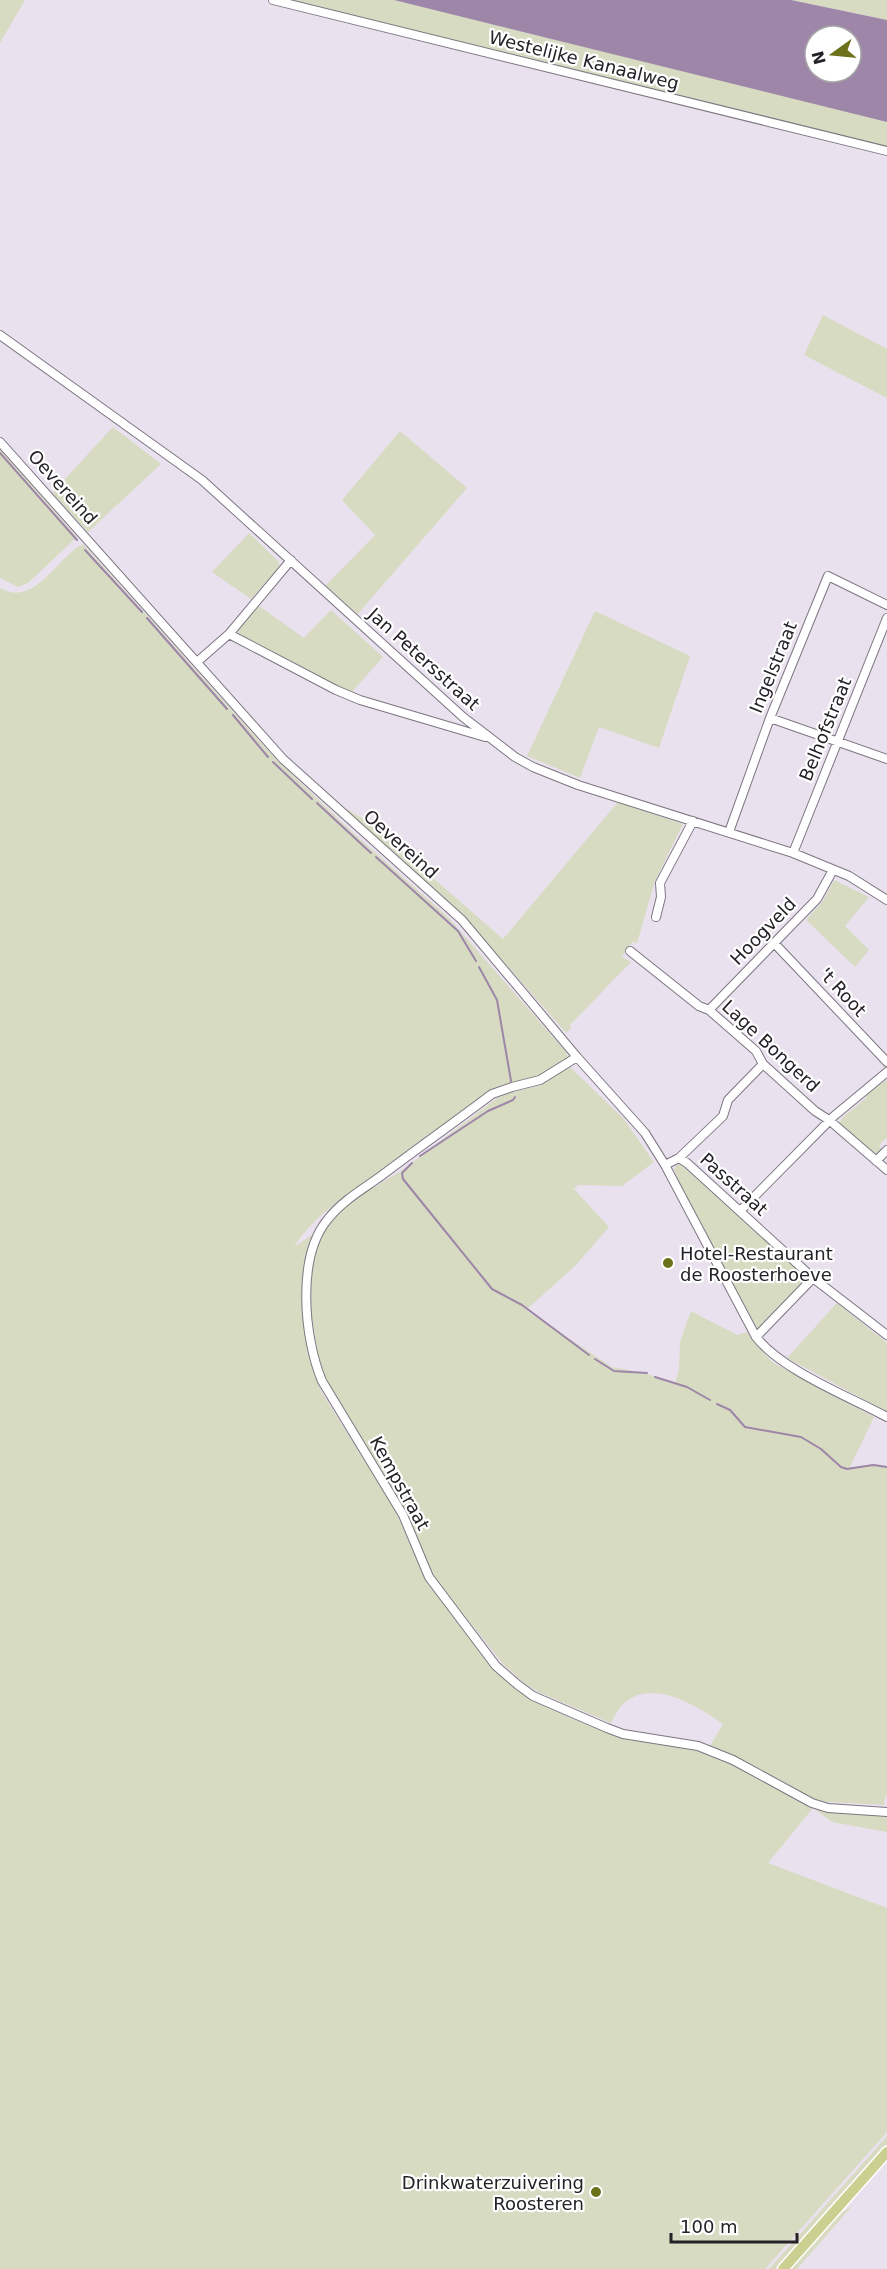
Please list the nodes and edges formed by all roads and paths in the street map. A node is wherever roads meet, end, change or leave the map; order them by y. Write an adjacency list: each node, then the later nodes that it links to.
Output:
1 (273, 0): 2 (street, Westelijke Kanaalweg)
2 (887, 151)
3 (0, 335): 5 (street, Jan Petersstraat)
4 (0, 442): 9 (street, Oevereind)
5 (291, 560): 8 (street); 11 (street, Jan Petersstraat)
6 (887, 604): 10 (street, Ingelstraat)
7 (887, 618): 12 (street, Belhofstraat)
8 (229, 634): 9 (street); 11 (street)
9 (197, 662): 23 (street, Oevereind)
10 (770, 717): 12 (street); 15 (street, Ingelstraat)
11 (491, 739): 14 (street, Jan Petersstraat)
12 (838, 741): 13 (street); 16 (street, Belhofstraat)
13 (887, 759)
14 (693, 821): 15 (street, Jan Petersstraat); 19 (street)
15 (729, 832): 16 (street, Jan Petersstraat)
16 (793, 853): 17 (street, Jan Petersstraat)
17 (833, 870): 18 (street, Jan Petersstraat); 20 (street, Hoogveld)
18 (887, 900)
19 (656, 917)
20 (775, 944): 22 (street, Hoogveld); 24 (street, 't Root)
21 (630, 951): 22 (street, Lage Bongerd)
22 (710, 1010): 25 (street, Lage Bongerd)
23 (577, 1057): 31 (street); 38 (street, Kempstraat)
24 (887, 1062)
25 (763, 1064): 27 (street, Lage Bongerd); 29 (street)
26 (887, 1072): 27 (street)
27 (829, 1120): 30 (street, Lage Bongerd); 33 (street)
28 (887, 1150): 30 (street)
29 (679, 1158): 31 (street, Passtraat); 33 (street, Passtraat)
30 (876, 1161): 32 (street, Lage Bongerd)
31 (665, 1165): 36 (street)
32 (887, 1170)
33 (740, 1211): 34 (street, Passtraat)
34 (813, 1278): 35 (street, Passtraat); 36 (street)
35 (887, 1335)
36 (756, 1337): 37 (street)
37 (887, 1417)
38 (887, 1812)
39 (887, 2152): 40 (main road)
40 (783, 2269)

